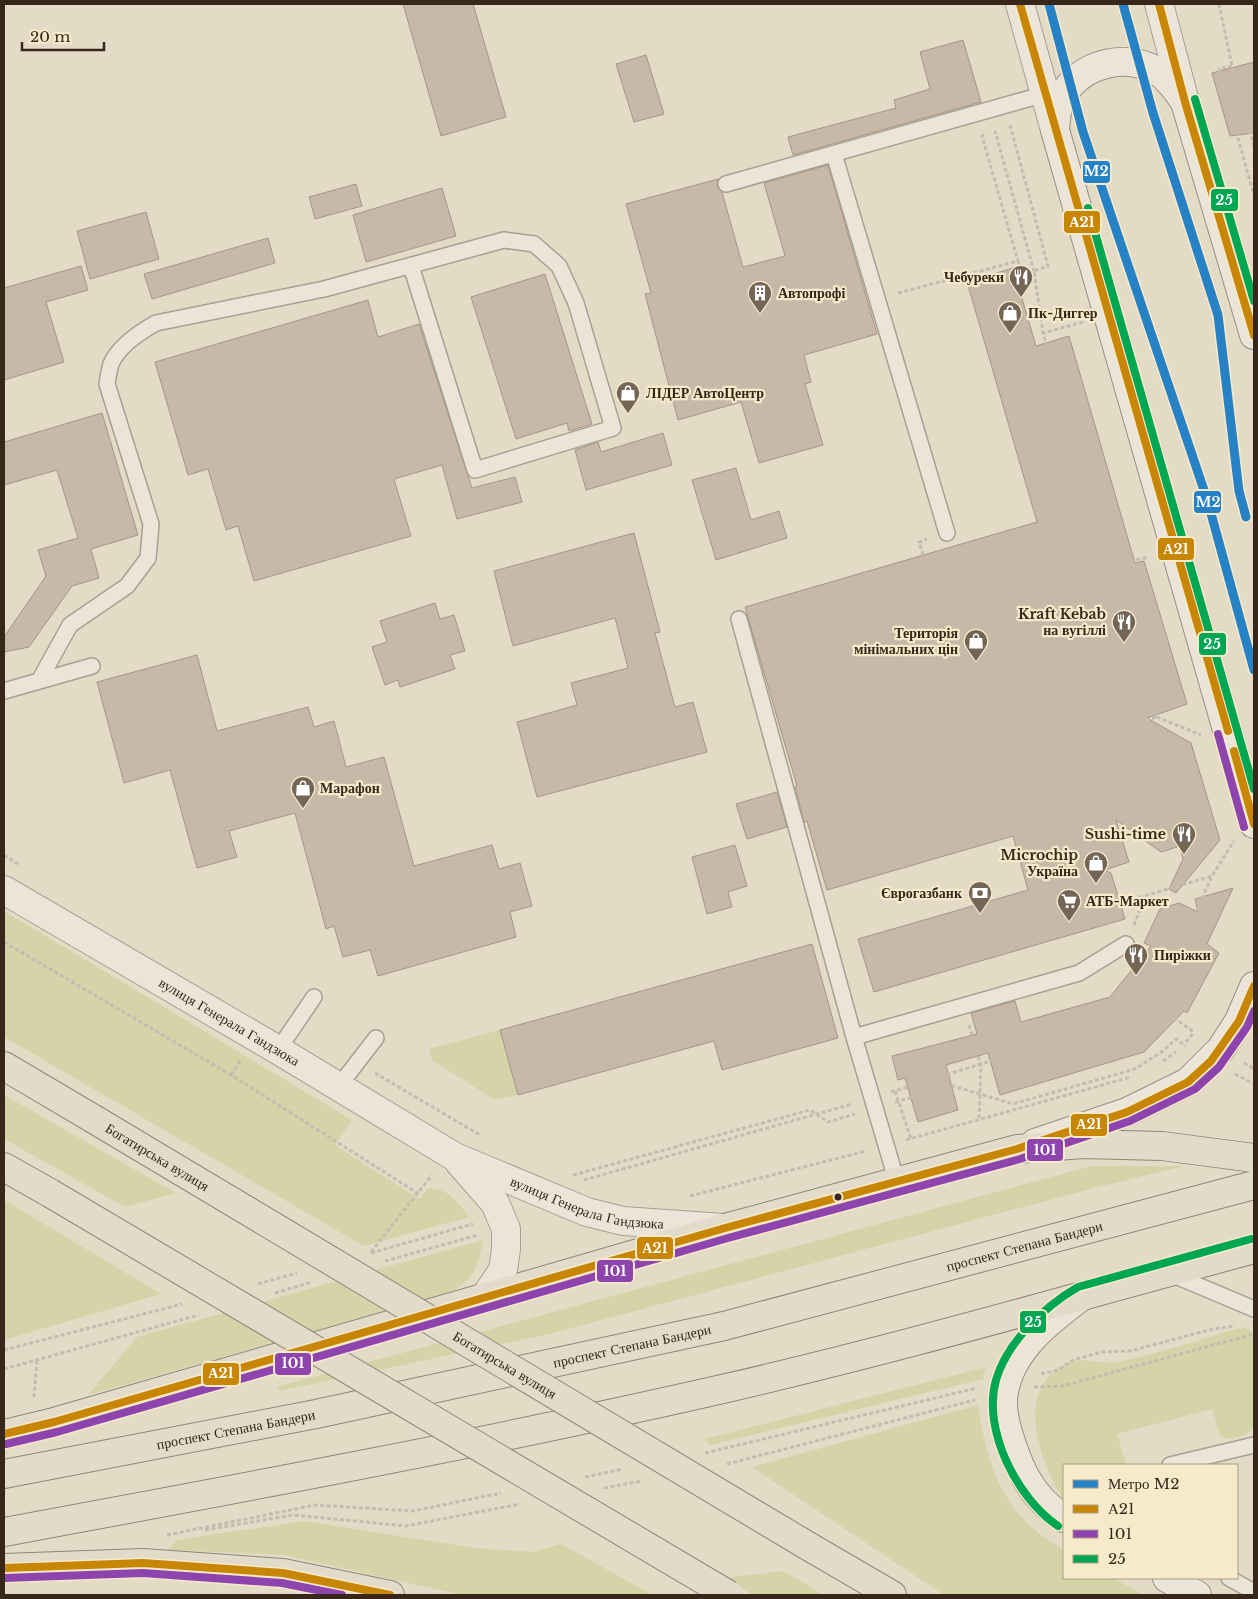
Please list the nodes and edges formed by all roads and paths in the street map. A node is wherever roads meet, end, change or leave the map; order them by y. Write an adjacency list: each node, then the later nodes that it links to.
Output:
1 (1020, 4): 5 (main road)
2 (1159, 4): 6 (main road)
3 (1219, 4): 4 (path)
4 (1232, 66): 9 (path); 12 (path)
5 (1045, 94): 7 (lane); 8 (main road)
6 (1185, 102): 8 (main road); 19 (main road)
7 (1007, 105): 10 (lane); 15 (path)
8 (1055, 130): 30 (main road)
9 (1254, 146)
10 (834, 154): 11 (lane); 16 (lane)
11 (726, 184)
12 (1254, 196)
13 (1018, 261): 15 (path); 15 (path); 16 (path)
14 (411, 266): 14 (lane); 25 (lane)
15 (1034, 271): 18 (path)
16 (877, 298): 20 (lane)
17 (1085, 321): 18 (path)
18 (1043, 333): 22 (path)
19 (1254, 336)
20 (947, 533)
21 (1154, 556): 22 (path)
22 (1111, 566): 27 (path)
23 (739, 619): 43 (lane)
24 (92, 666): 25 (lane)
25 (39, 681): 26 (lane)
26 (4, 691)
27 (1157, 717): 28 (path); 29 (path)
28 (1096, 735)
29 (1207, 738)
30 (1244, 758): 31 (main road)
31 (1254, 824)
32 (4, 890): 45 (main road, вулиця Генерала Гандзюка)
33 (1145, 896): 34 (path); 36 (path); 37 (path)
34 (1120, 904)
35 (4, 942): 61 (path)
36 (1126, 944): 37 (path); 41 (lane)
37 (1168, 976): 40 (path)
38 (1254, 986): 53 (main road)
39 (314, 997): 45 (lane)
40 (1147, 999): 42 (path); 46 (path)
41 (964, 1008): 43 (lane); 46 (path)
42 (1194, 1032)
43 (854, 1037): 50 (lane)
44 (376, 1038): 48 (lane)
45 (278, 1050): 48 (main road, вулиця Генерала Гандзюка)
46 (981, 1065): 49 (path); 51 (path)
47 (4, 1066): 91 (main road, Богатирська вулиця, bridge)
48 (339, 1086): 54 (main road, вулиця Генерала Гандзюка)
49 (895, 1091): 50 (path); 52 (path)
50 (872, 1098): 58 (path); 59 (lane)
51 (979, 1120)
52 (911, 1139)
53 (1017, 1150): 55 (main road); 59 (main road)
54 (455, 1157): 62 (main road, вулиця Генерала Гандзюка); 67 (main road, вулиця Генерала Гандзюка)
55 (1254, 1158)
56 (4, 1167): 90 (main road, bridge)
57 (433, 1174): 61 (path)
58 (579, 1181)
59 (897, 1182): 62 (main road)
60 (1254, 1185): 79 (main road, проспект Степана Бандери)
61 (419, 1194): 64 (path)
62 (725, 1228): 67 (main road)
63 (1254, 1249): 65 (main road)
64 (372, 1259)
65 (1167, 1272): 66 (main road); 68 (lane)
66 (1082, 1296): 72 (main road); 83 (main road)
67 (485, 1297): 74 (main road)
68 (1254, 1309)
69 (1241, 1325): 72 (path)
70 (1254, 1334): 72 (path)
71 (37, 1361): 73 (path)
72 (1015, 1384): 76 (path); 82 (main road)
73 (36, 1397)
74 (4, 1434)
75 (1254, 1445): 77 (lane)
76 (700, 1454)
77 (1174, 1464)
78 (633, 1467): 80 (path)
79 (4, 1474)
80 (576, 1478)
81 (509, 1492): 84 (path)
82 (1063, 1517)
83 (4, 1532)
84 (163, 1536)
85 (4, 1568): 89 (main road)
86 (1169, 1579): 92 (main road)
87 (1232, 1585): 88 (lane)
88 (1254, 1592)
89 (390, 1595)
90 (729, 1595)
91 (892, 1595)
92 (1197, 1595)

